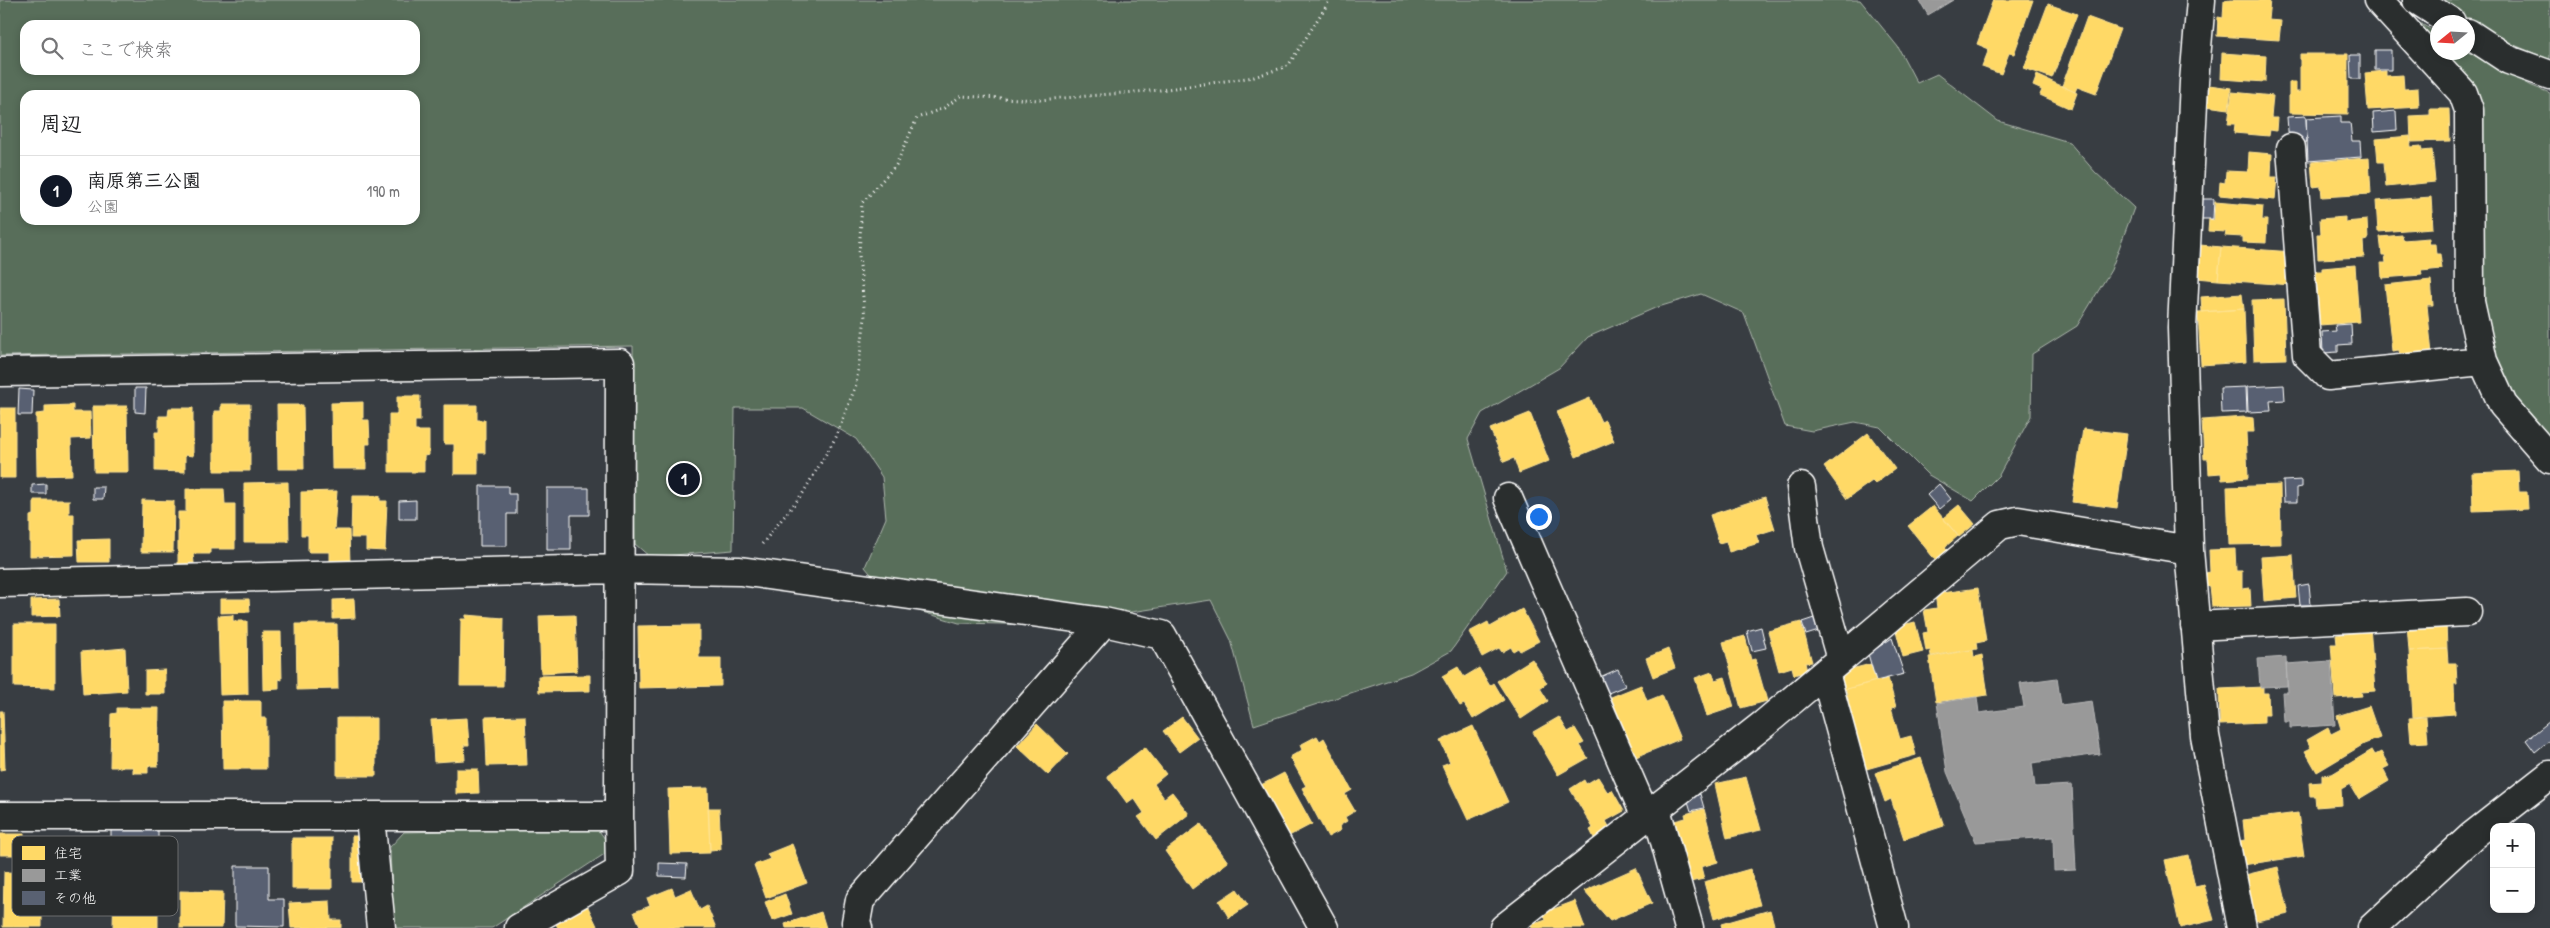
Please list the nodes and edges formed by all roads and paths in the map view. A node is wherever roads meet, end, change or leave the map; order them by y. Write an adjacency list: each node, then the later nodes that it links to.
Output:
1 (1330, 0): 16 (path)
2 (2201, 0): 14 (street)
3 (2378, 0): 9 (street)
4 (2417, 0): 5 (street)
5 (2440, 15)
6 (2475, 38): 7 (street)
7 (2550, 75)
8 (2291, 148): 9 (street)
9 (2483, 361): 11 (street)
10 (0, 372): 15 (street)
11 (2550, 459)
12 (1801, 487): 21 (street)
13 (1508, 498): 23 (street)
14 (2189, 550): 20 (street); 21 (street)
15 (618, 569): 16 (street); 17 (street); 25 (street)
16 (740, 571): 19 (street)
17 (0, 583)
18 (2467, 612): 20 (street)
19 (1104, 622): 29 (street); 30 (street)
20 (2195, 626): 34 (street)
21 (1833, 666): 23 (street); 33 (street)
22 (2550, 775): 35 (street)
23 (1651, 813): 31 (street); 32 (street)
24 (0, 816): 26 (street)
25 (619, 816): 26 (street); 28 (street)
26 (370, 817): 27 (street)
27 (381, 928)
28 (519, 928)
29 (858, 928)
30 (1324, 928)
31 (1504, 928)
32 (1689, 928)
33 (1894, 928)
34 (2242, 928)
35 (2372, 928)

